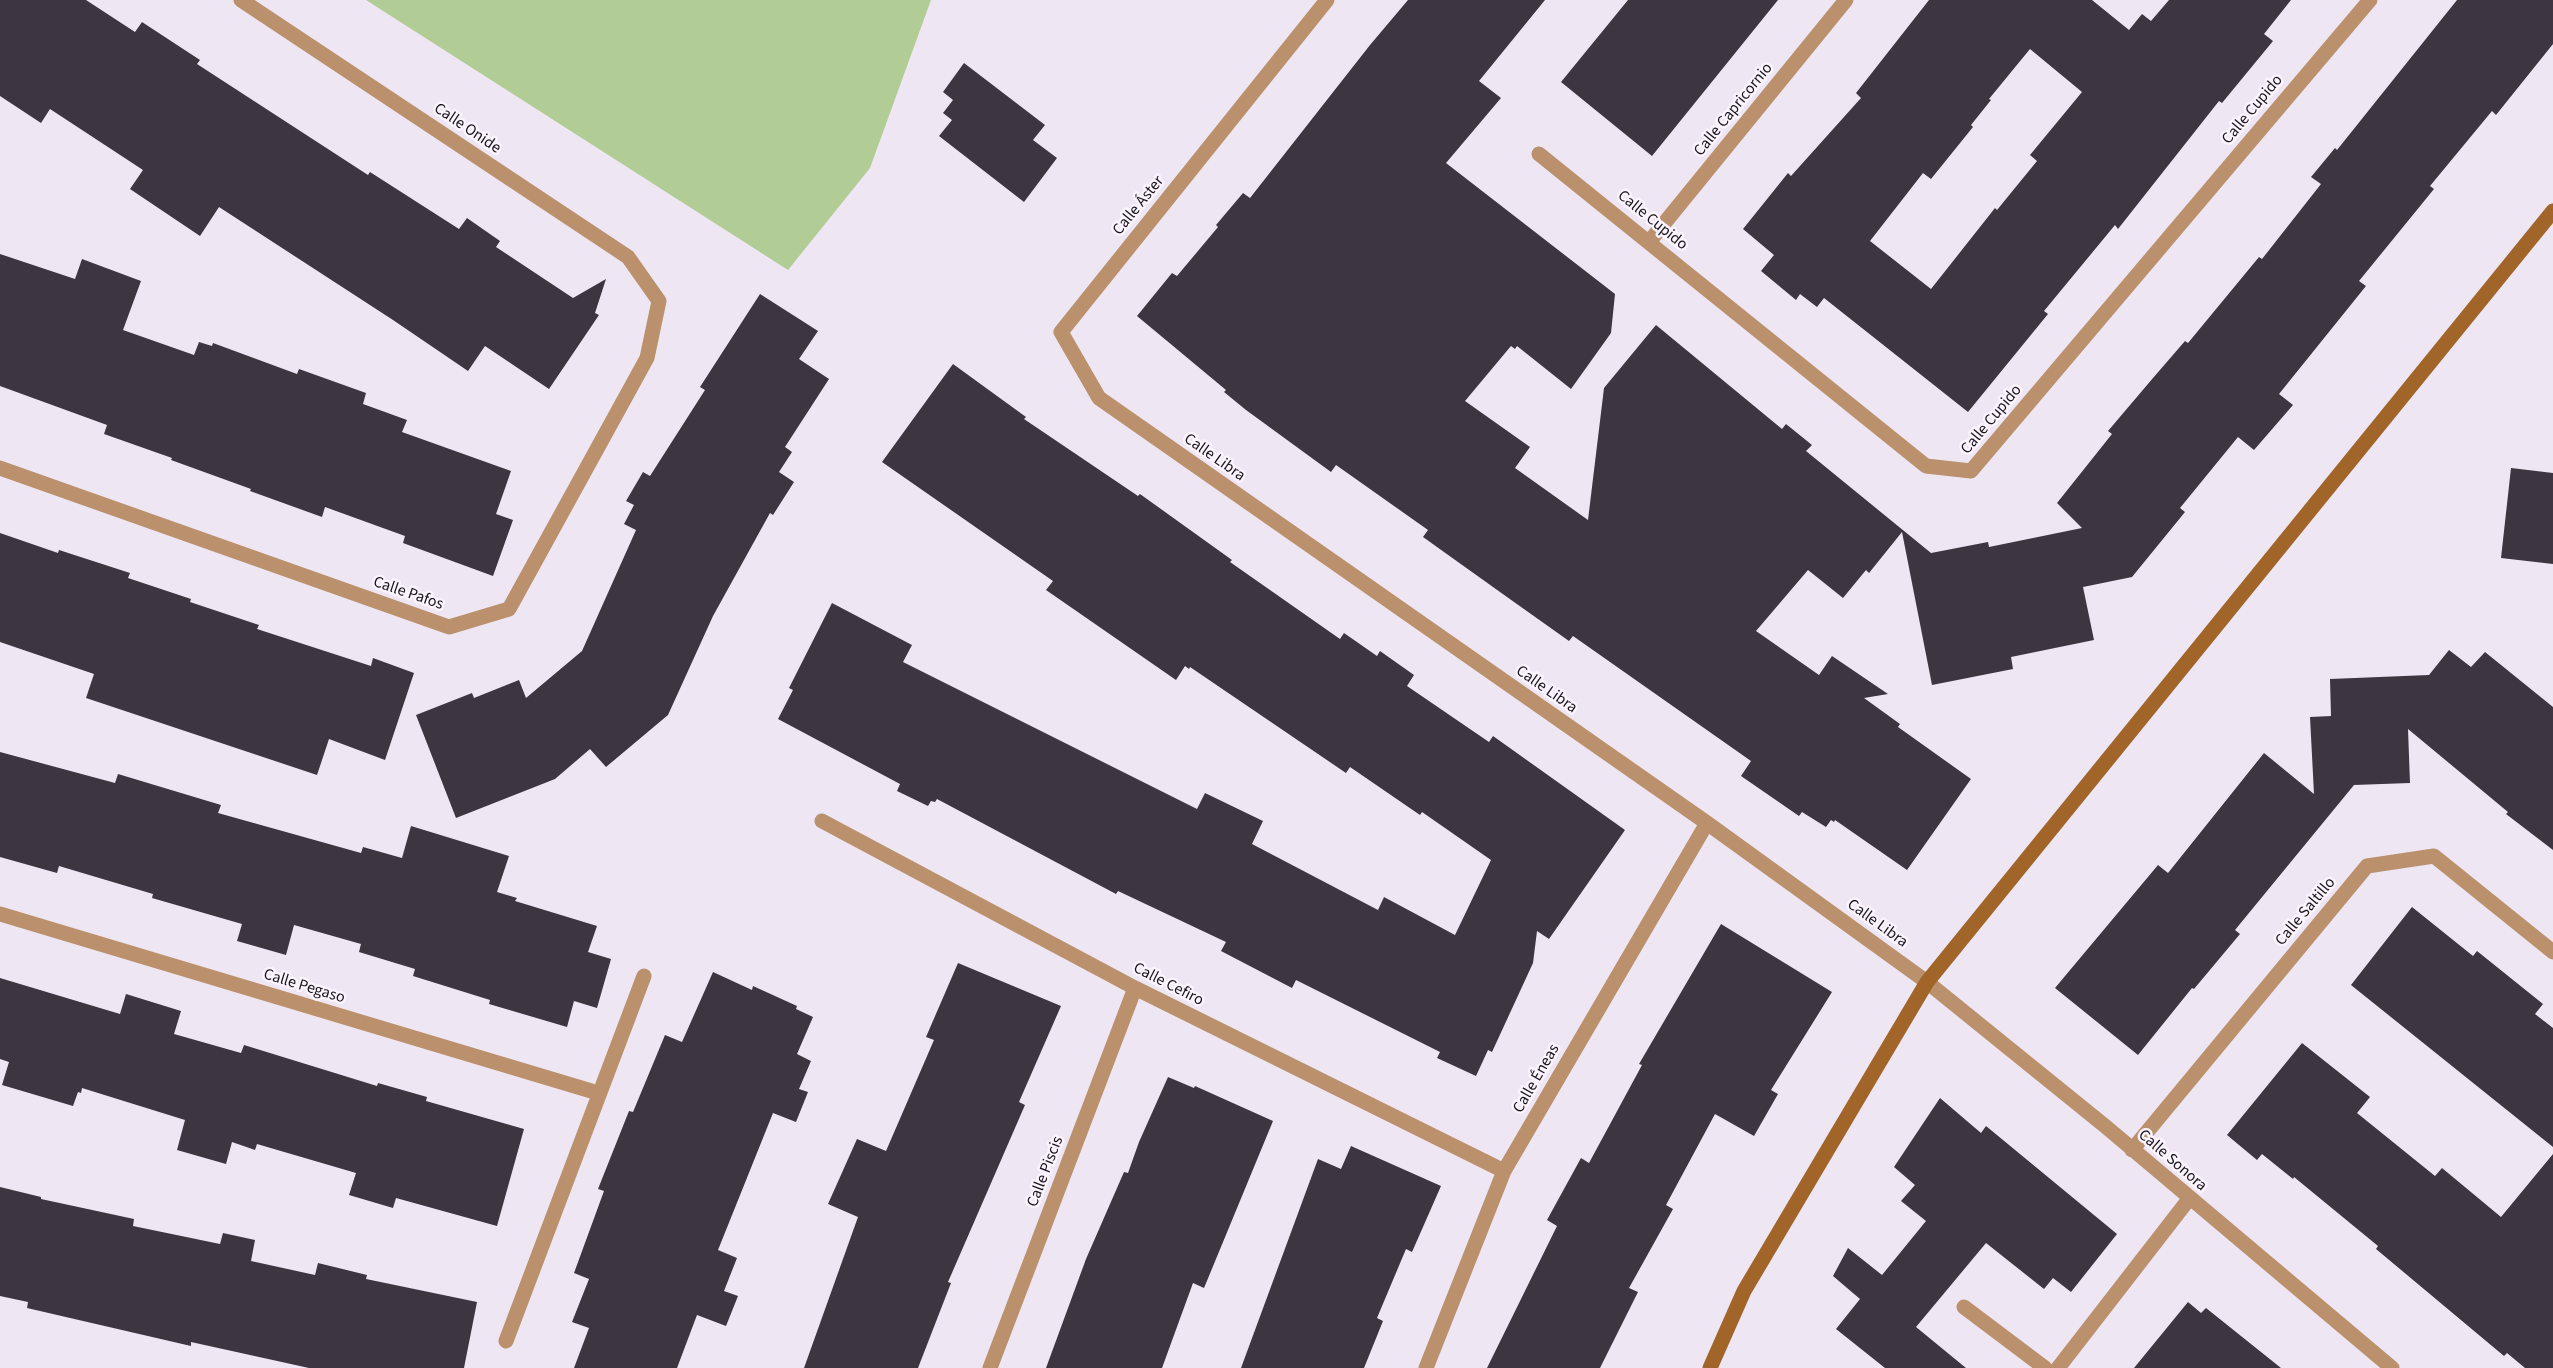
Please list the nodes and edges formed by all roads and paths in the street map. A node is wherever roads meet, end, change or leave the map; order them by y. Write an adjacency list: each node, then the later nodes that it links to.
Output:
1 (241, 0): 8 (street, Calle Onide)
2 (1327, 0): 9 (street, Calle Áster)
3 (1846, 0): 7 (street, Calle Capricornio)
4 (2370, 0): 7 (street, Calle Cupido)
5 (1539, 154): 7 (street, Calle Cupido)
6 (2553, 211): 16 (street)
7 (1649, 242)
8 (658, 301): 10 (street, Calle Pafos)
9 (1143, 429): 12 (street, Calle Libra)
10 (0, 468)
11 (822, 821): 17 (street, Calle Cefiro)
12 (1707, 823): 16 (street, Calle Libra); 20 (street, Calle Éneas)
13 (0, 914): 18 (street, Calle Pegaso)
14 (2553, 952): 19 (street, Calle Saltillo)
15 (644, 976): 18 (street)
16 (1927, 982): 19 (street, Calle Sonora); 26 (street)
17 (1135, 988): 20 (street, Calle Cefiro); 24 (street, Calle Piscis)
18 (598, 1094): 23 (street)
19 (2132, 1150): 21 (street, Calle Sonora)
20 (1504, 1171): 25 (street, Calle Éneas)
21 (2189, 1199): 28 (street); 29 (street, Calle Sonora)
22 (1964, 1307): 27 (street)
23 (506, 1341)
24 (990, 1368)
25 (1426, 1368)
26 (1710, 1368)
27 (2046, 1368)
28 (2058, 1368)
29 (2392, 1368)

